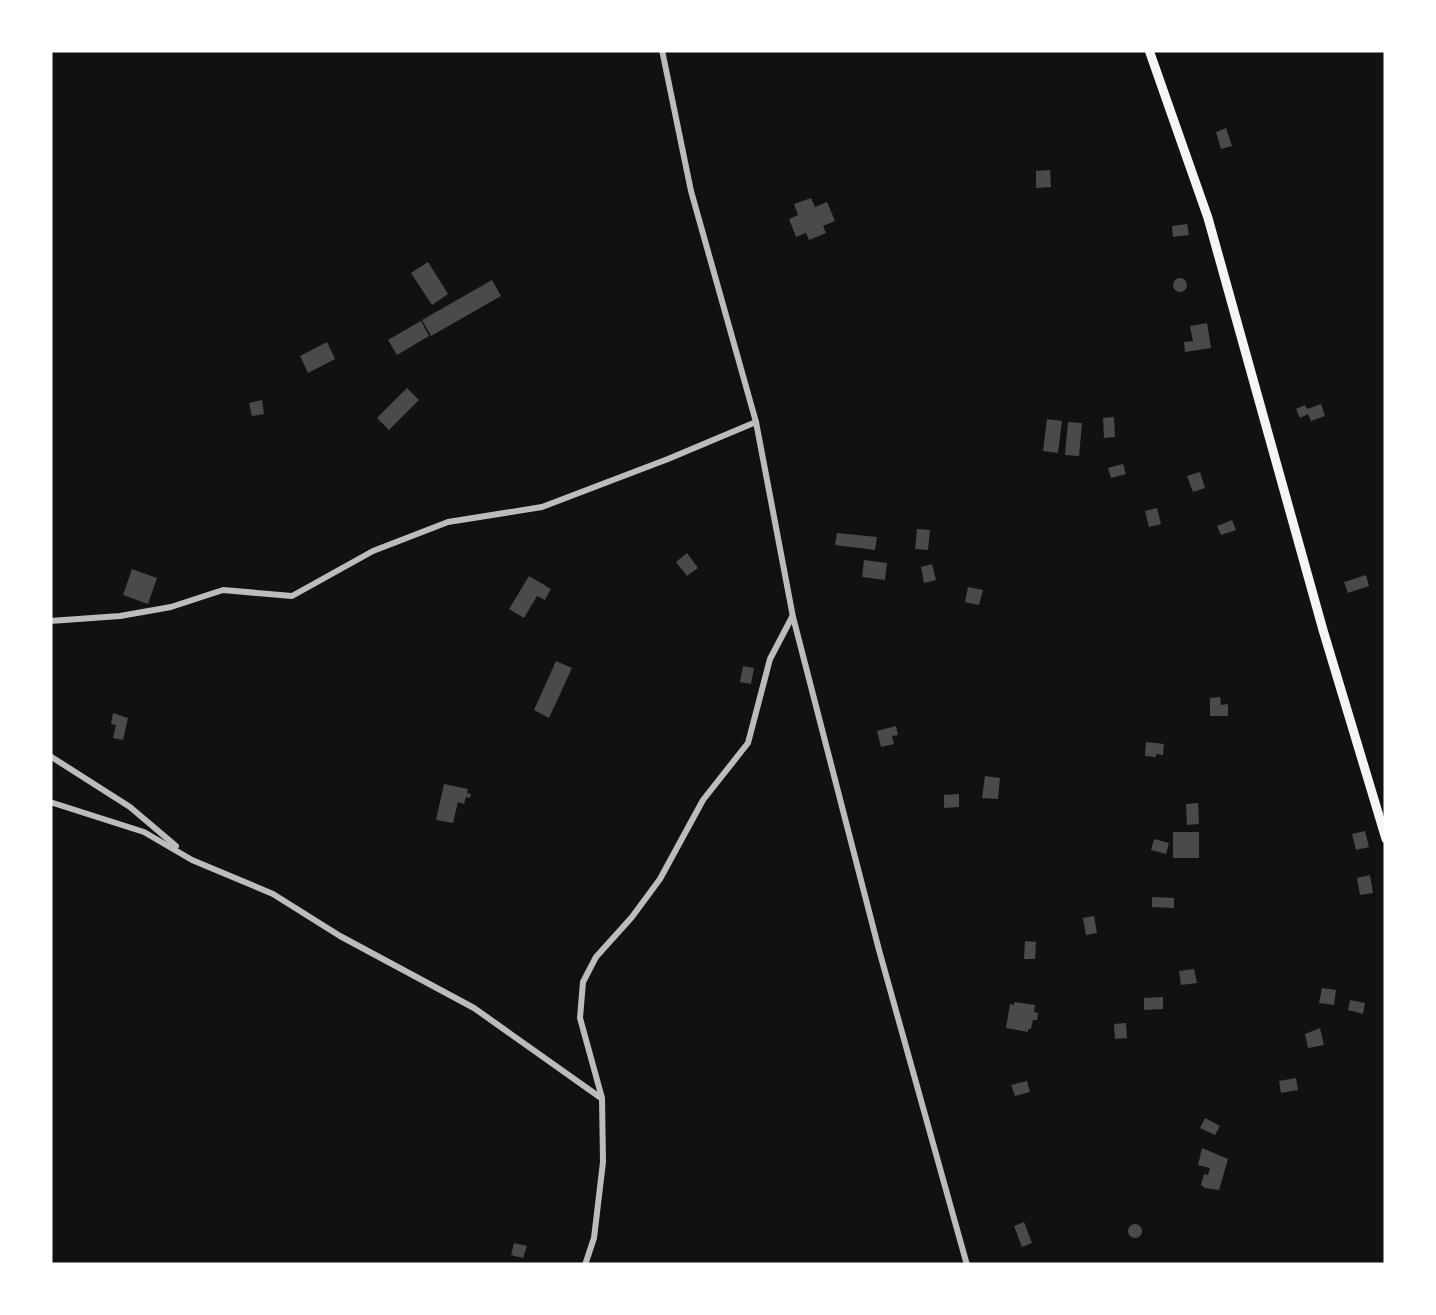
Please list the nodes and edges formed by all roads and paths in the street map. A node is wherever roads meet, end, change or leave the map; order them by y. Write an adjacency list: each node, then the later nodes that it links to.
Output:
1 (662, 50): 3 (street)
2 (1149, 50): 8 (main road)
3 (756, 422): 4 (street); 5 (street)
4 (792, 617): 10 (street); 12 (street)
5 (50, 621)
6 (50, 756): 9 (street)
7 (50, 802): 9 (street)
8 (1386, 839)
9 (192, 860): 10 (street)
10 (602, 1098): 11 (street)
11 (586, 1265)
12 (967, 1265)

